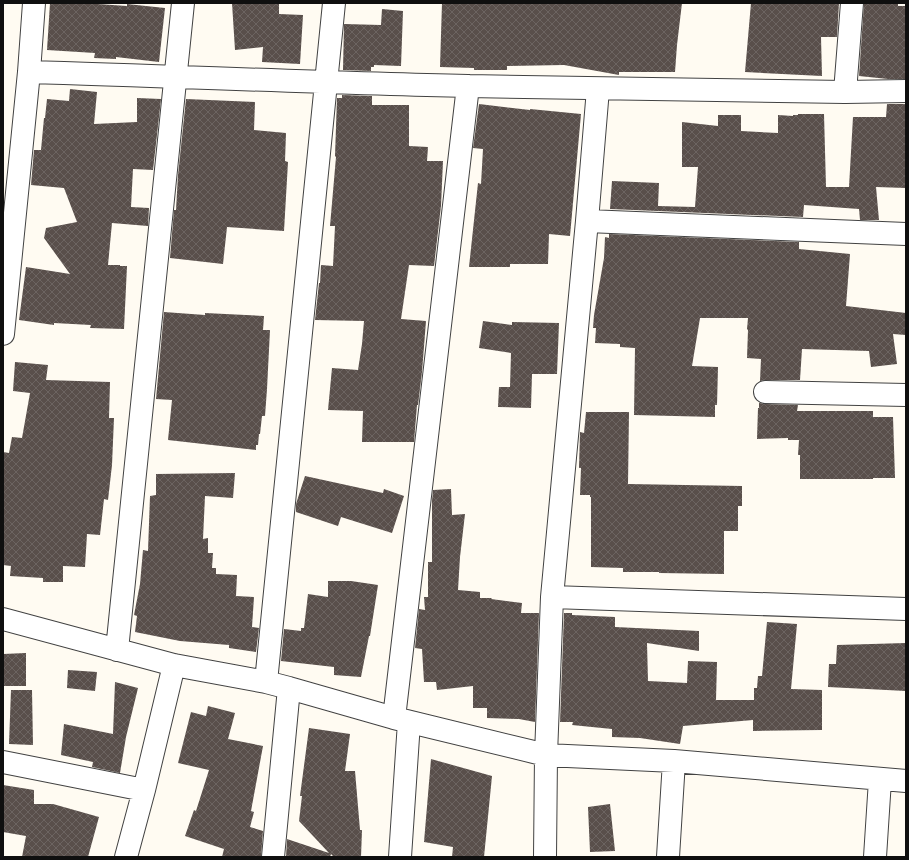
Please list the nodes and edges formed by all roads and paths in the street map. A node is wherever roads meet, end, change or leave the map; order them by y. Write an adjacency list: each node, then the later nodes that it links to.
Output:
1 (34, 3): 5 (street)
2 (183, 3): 6 (street)
3 (334, 3): 7 (street)
4 (852, 3): 11 (street)
5 (29, 72): 6 (street); 13 (street)
6 (175, 76): 7 (street); 21 (street)
7 (326, 82): 8 (street); 23 (street)
8 (468, 86): 9 (street); 25 (street)
9 (598, 89): 11 (street); 12 (street)
10 (906, 91): 11 (street)
11 (845, 92)
12 (587, 221): 14 (street); 18 (street)
13 (9, 223): 15 (street)
14 (906, 234)
15 (3, 334)
16 (765, 392): 17 (street)
17 (906, 395)
18 (552, 597): 19 (street); 26 (street)
19 (906, 609)
20 (3, 619): 21 (street)
21 (117, 650): 22 (street)
22 (174, 666): 23 (street); 31 (street)
23 (266, 682): 24 (street)
24 (289, 688): 25 (street); 33 (street)
25 (402, 720): 26 (street); 34 (street)
26 (546, 755): 27 (street); 35 (street)
27 (674, 761): 29 (street); 36 (street)
28 (3, 762): 31 (street)
29 (880, 780): 30 (street); 37 (street)
30 (906, 782)
31 (144, 790): 32 (street)
32 (126, 857)
33 (273, 857)
34 (400, 857)
35 (545, 857)
36 (668, 857)
37 (875, 857)

